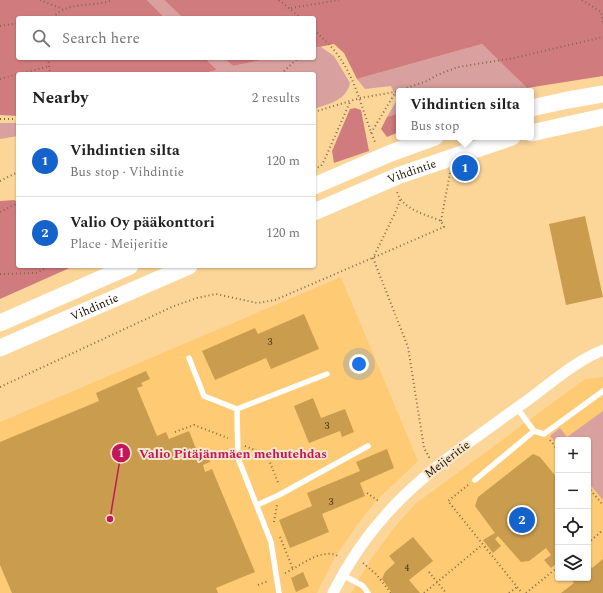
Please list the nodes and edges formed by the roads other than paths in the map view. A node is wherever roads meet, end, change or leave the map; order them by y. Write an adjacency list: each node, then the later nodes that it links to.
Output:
1 (603, 94): 2 (main road)
2 (534, 107)
3 (603, 118): 4 (main road)
4 (534, 131)
5 (427, 140): 7 (main road, Vihdintie)
6 (503, 140): 8 (main road, Vihdintie)
7 (316, 185)
8 (316, 211)
9 (125, 268): 11 (main road, Vihdintie)
10 (184, 268): 12 (main road, Vihdintie)
11 (0, 323)
12 (0, 348)
13 (603, 350): 17 (street, Meijeritie)
14 (189, 358): 18 (lane)
15 (326, 374): 18 (lane)
16 (603, 391): 19 (lane)
17 (517, 408): 19 (lane); 23 (street, Meijeritie)
18 (237, 409): 22 (lane)
19 (534, 431): 21 (lane)
20 (368, 446): 22 (lane)
21 (475, 480)
22 (257, 506): 24 (lane)
23 (342, 574): 25 (street, Meijeritie); 26 (lane)
24 (279, 593)
25 (333, 593)
26 (368, 593)

